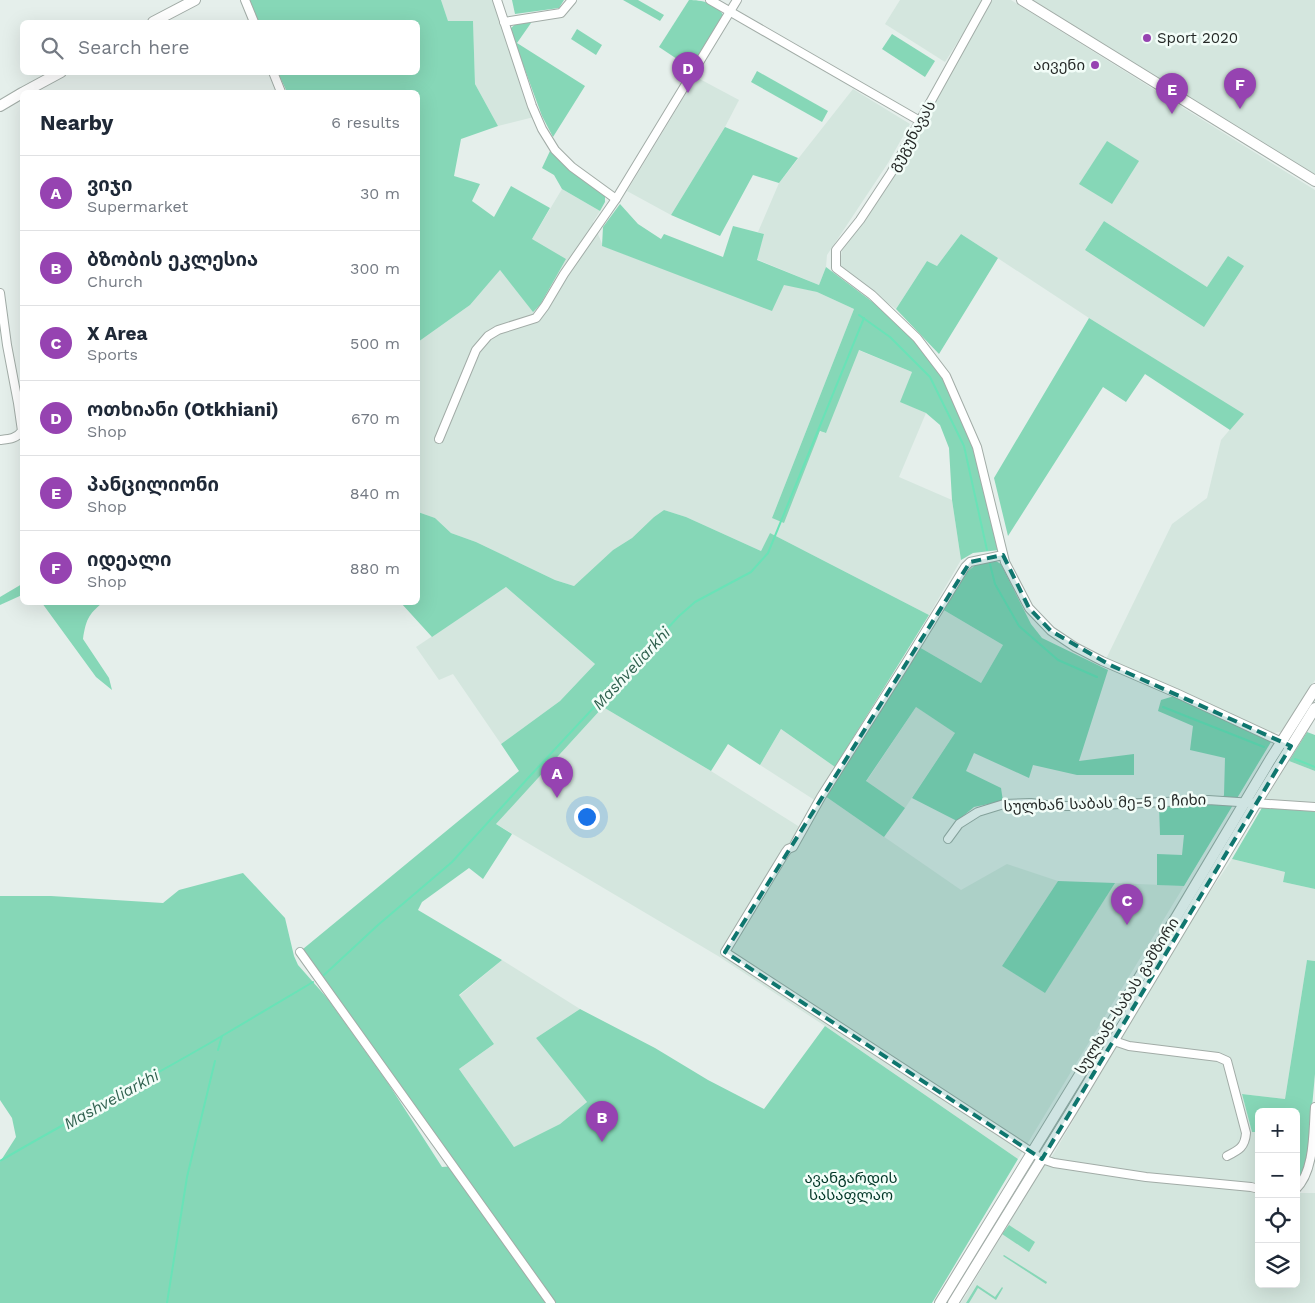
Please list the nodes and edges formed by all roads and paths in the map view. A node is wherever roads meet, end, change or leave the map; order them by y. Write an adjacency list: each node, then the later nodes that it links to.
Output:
1 (195, 0): 10 (main road)
2 (245, 0): 11 (street)
3 (497, 0): 12 (street)
4 (572, 0): 12 (street)
5 (710, 0): 9 (street)
6 (737, 0): 9 (street)
7 (987, 0): 19 (street, გუგუნავას)
8 (1022, 0): 20 (main road)
9 (730, 12): 19 (street); 21 (street)
10 (157, 20)
11 (253, 20)
12 (504, 22): 21 (street)
13 (56, 75): 15 (main road)
14 (274, 75): 16 (street)
15 (28, 90)
16 (280, 90)
17 (20, 95): 18 (main road)
18 (0, 106)
19 (920, 121): 27 (street, გუგუნავას)
20 (1315, 181)
21 (616, 199): 25 (street)
22 (0, 293): 23 (street)
23 (20, 417)
24 (20, 434): 26 (street)
25 (439, 439)
26 (0, 440)
27 (1003, 555): 30 (street); 40 (street)
28 (1315, 689): 30 (main road, სულხან-საბას გამზირი)
29 (1315, 708): 30 (main road, სულხან-საბას გამზირი)
30 (1286, 744): 31 (main road, სულხან-საბას გამზირი)
31 (1274, 762): 32 (main road, სულხან-საბას გამზირი); 33 (main road, სულხან-საბას გამზირი)
32 (1244, 803): 33 (street, სულხან საბას მე-5 ე ჩიხი); 35 (street, სულხან საბას მე-5 ე ჩიხი); 37 (main road, სულხან-საბას გამზირი)
33 (1256, 803): 34 (street, სულხან საბას მე-5 ე ჩიხი); 38 (main road, სულხან-საბას გამზირი)
34 (1315, 808)
35 (948, 839)
36 (300, 952): 45 (street)
37 (1102, 1037): 38 (street); 40 (main road, სულხან-საბას გამზირი)
38 (1112, 1041): 41 (street); 42 (main road, სულხან-საბას გამზირი)
39 (1315, 1106): 43 (street)
40 (1032, 1152): 42 (street); 46 (main road, სულხან-საბას გამზირი)
41 (1227, 1156)
42 (1042, 1159): 44 (street); 47 (main road, სულხან-საბას გამზირი)
43 (1300, 1184)
44 (1255, 1188)
45 (551, 1303)
46 (940, 1303)
47 (953, 1303)

